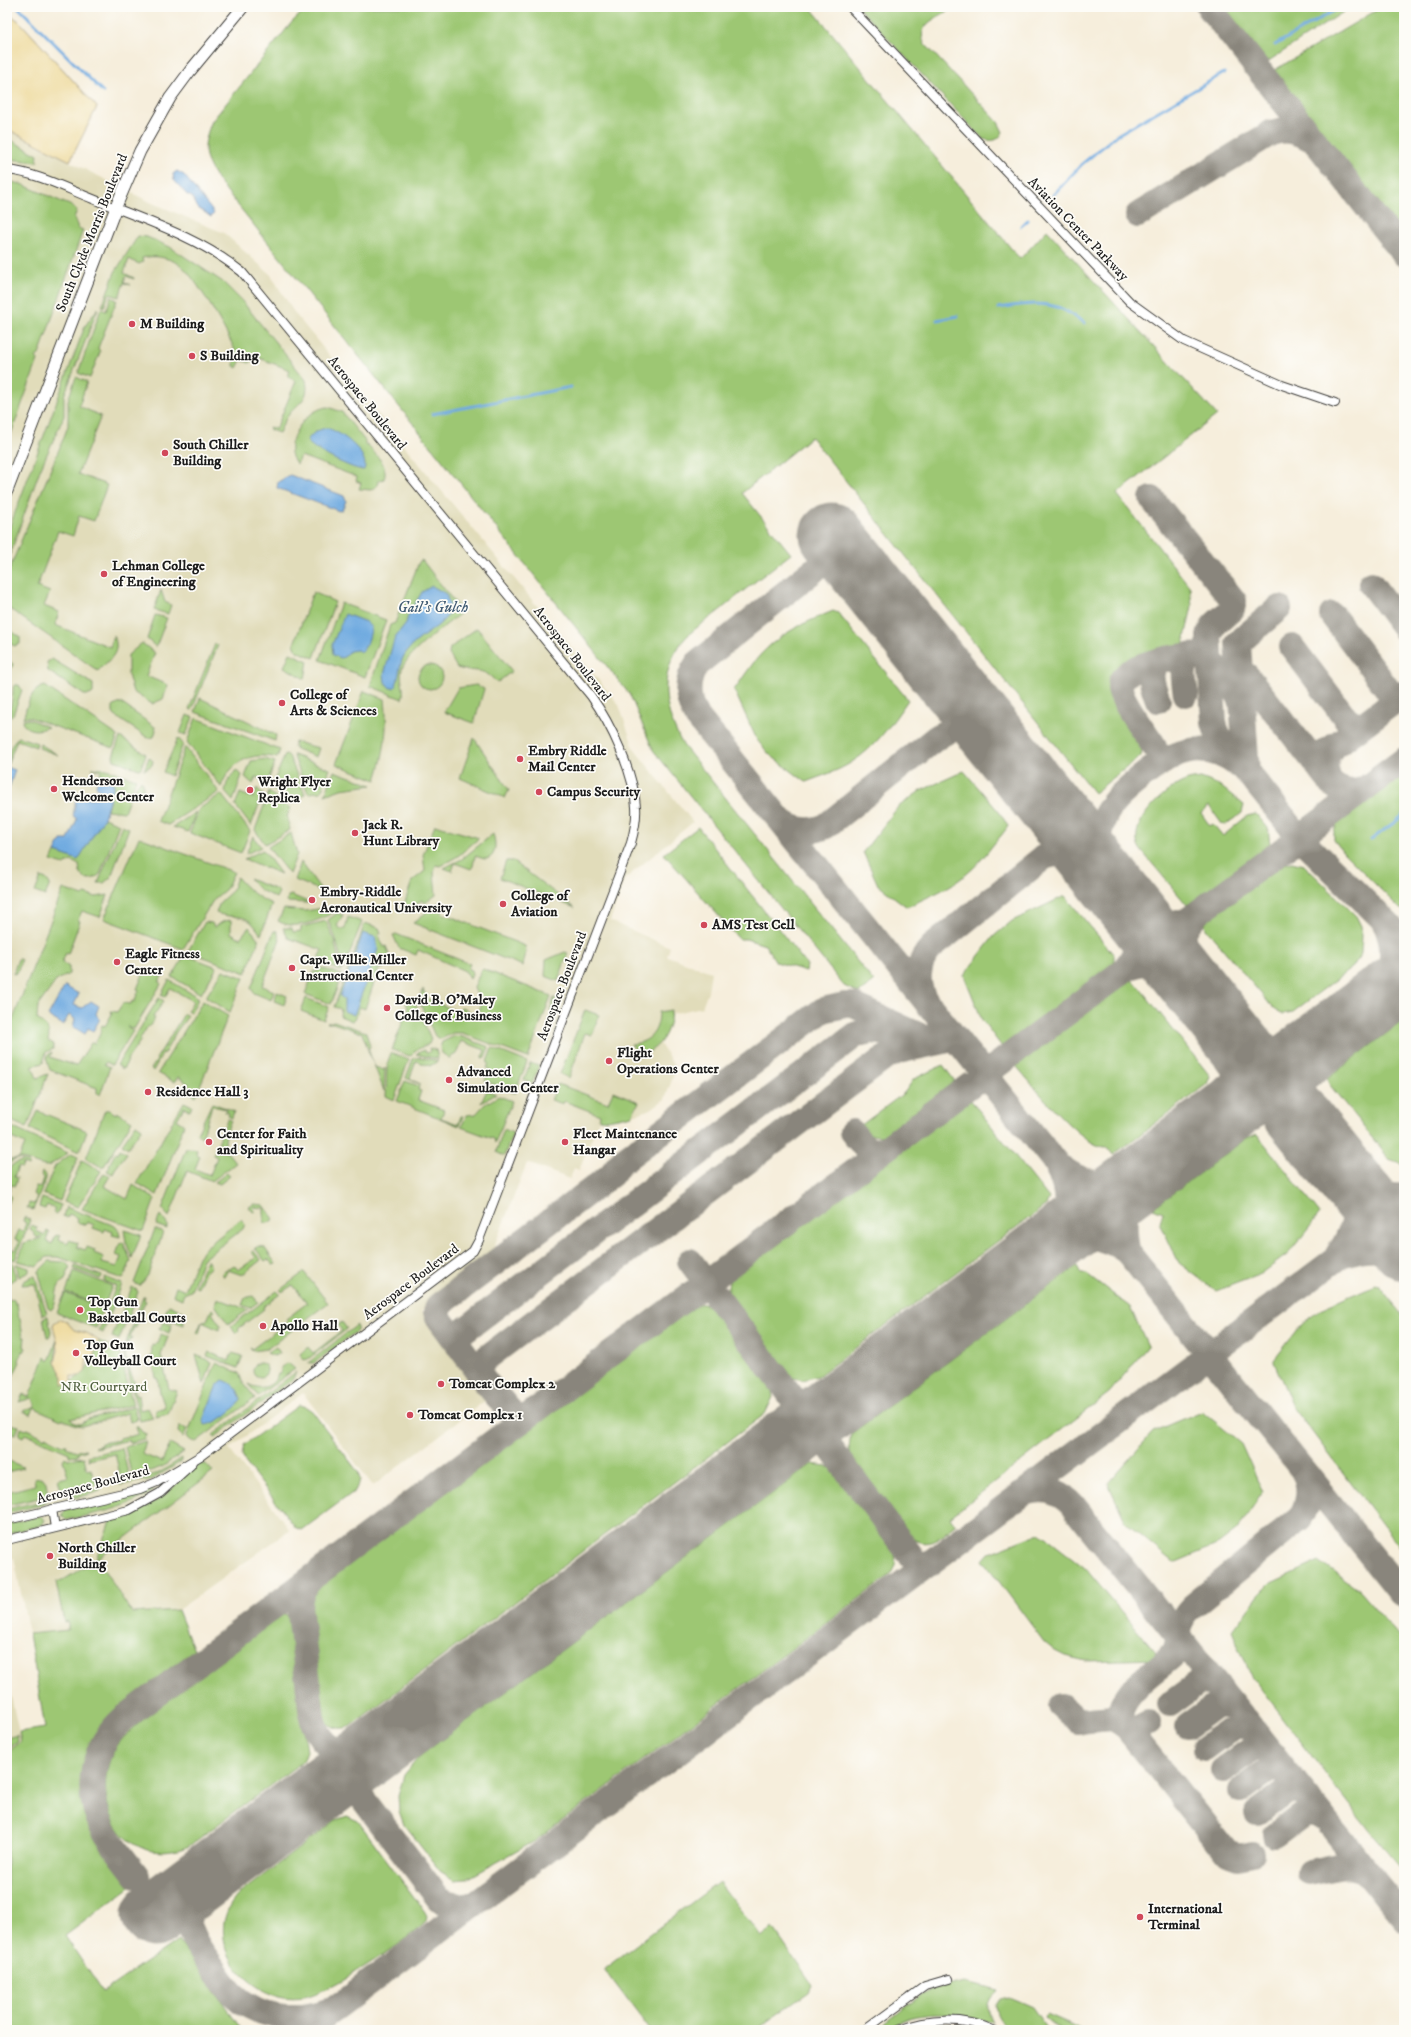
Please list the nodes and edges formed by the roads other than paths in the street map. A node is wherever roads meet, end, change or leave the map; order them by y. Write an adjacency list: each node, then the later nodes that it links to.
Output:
1 (243, 7): 4 (main road, South Clyde Morris Boulevard)
2 (850, 7): 5 (street, Aviation Center Parkway)
3 (7, 170): 4 (street, Aerospace Boulevard)
4 (116, 208): 6 (main road, South Clyde Morris Boulevard); 7 (street, Aerospace Boulevard)
5 (1334, 403)
6 (7, 491)
7 (202, 1455): 8 (street, Aerospace Boulevard); 10 (street, Aerospace Boulevard)
8 (52, 1509): 9 (street, Aerospace Boulevard); 10 (street)
9 (7, 1520)
10 (55, 1528): 11 (street, Aerospace Boulevard)
11 (7, 1540)
12 (949, 1979): 13 (street)
13 (865, 2030)
14 (899, 2030): 15 (street)
15 (993, 2030)

